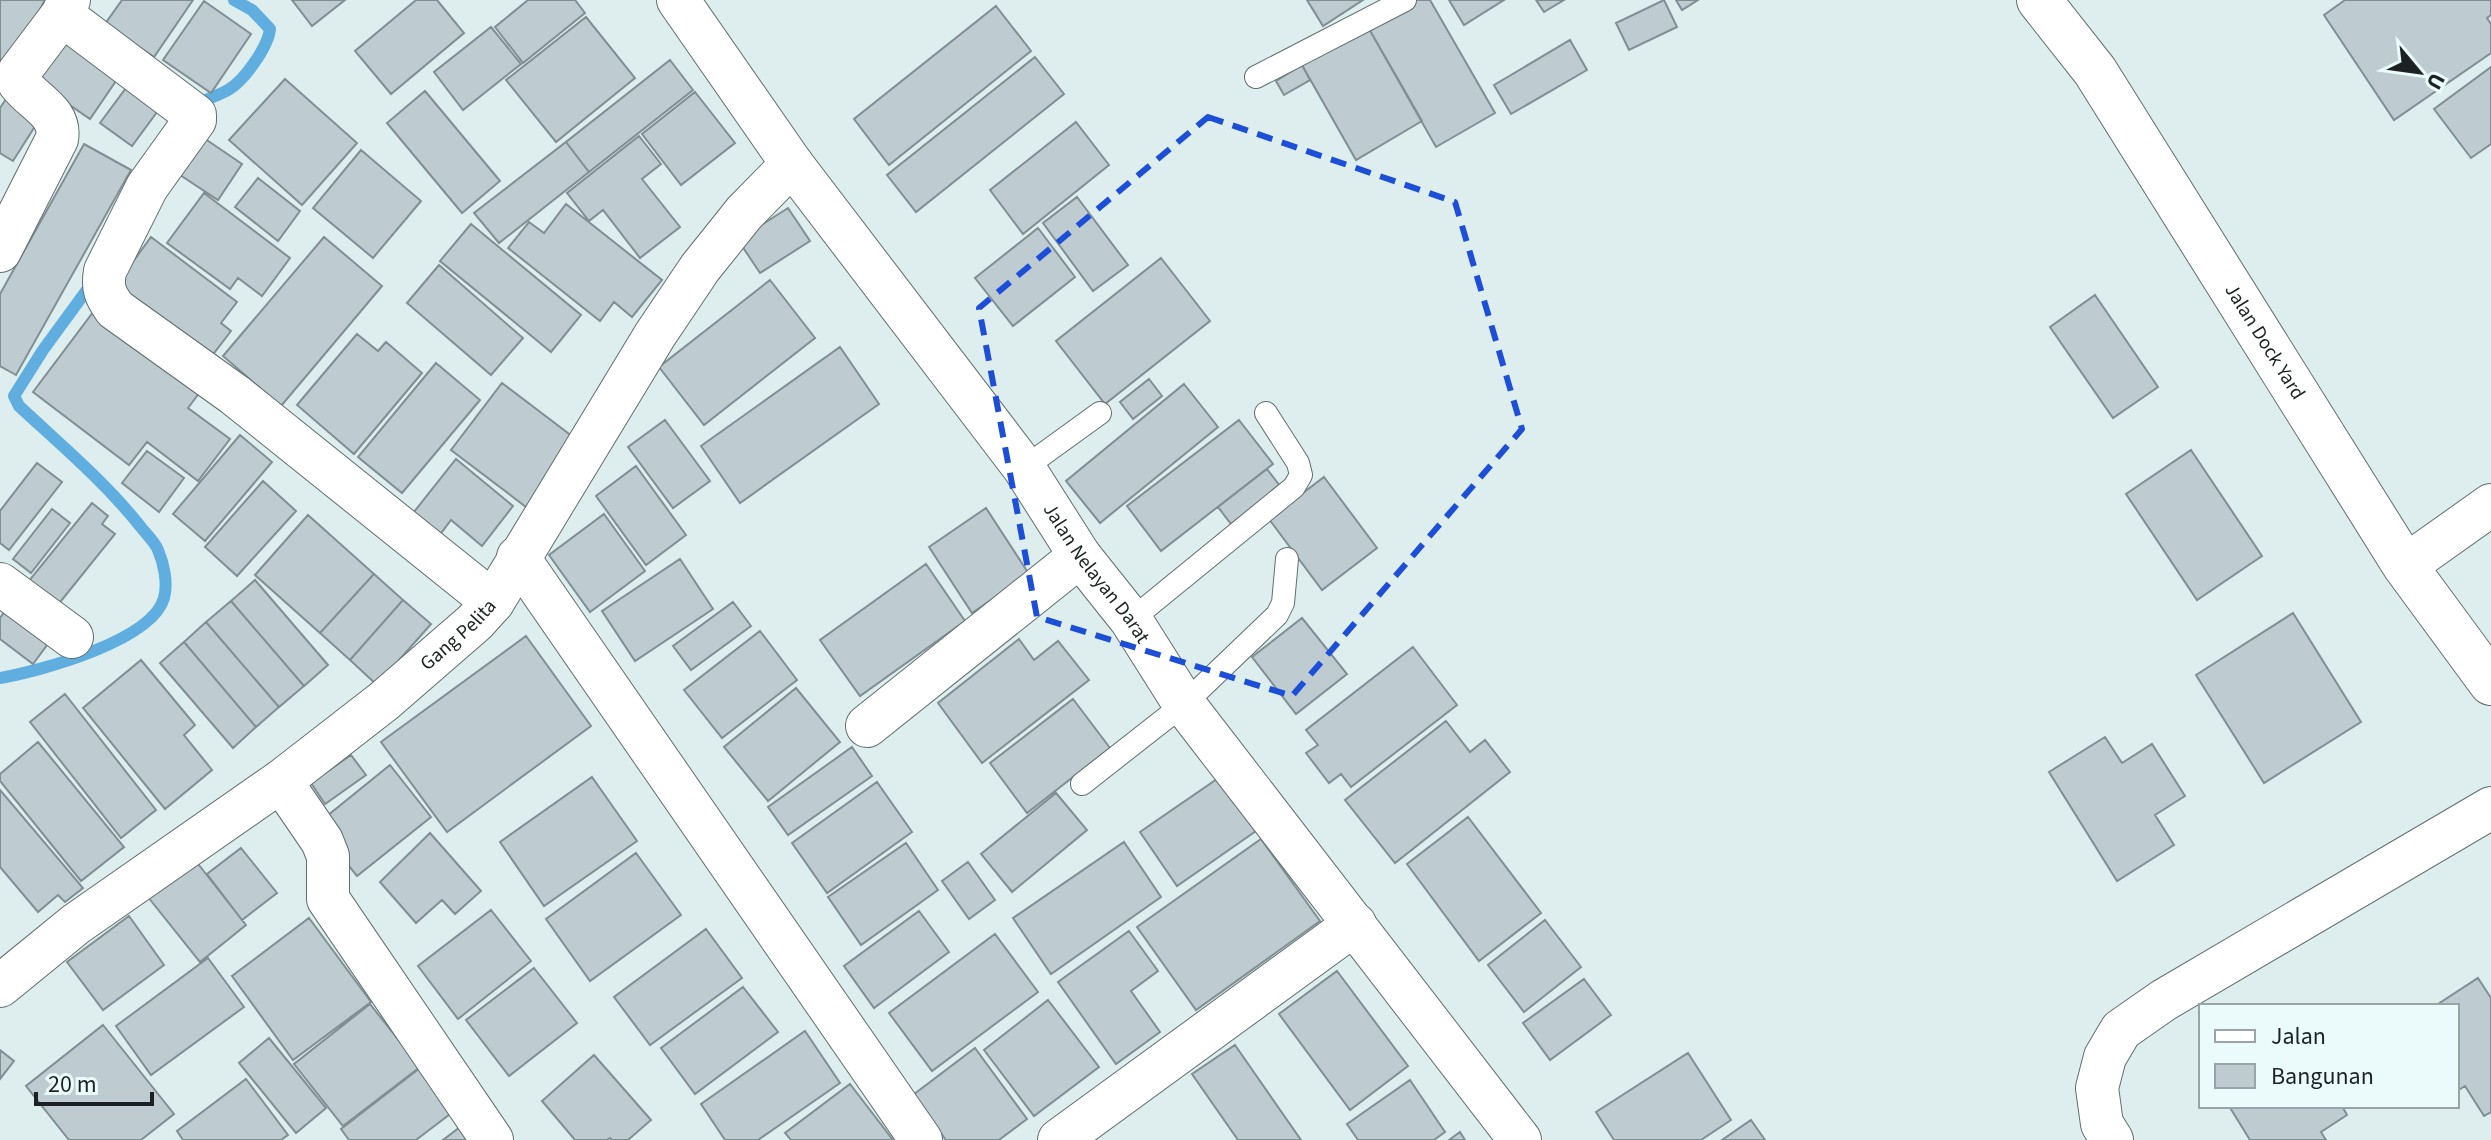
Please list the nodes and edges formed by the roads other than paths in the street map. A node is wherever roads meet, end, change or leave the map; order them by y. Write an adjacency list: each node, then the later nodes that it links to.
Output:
1 (678, 0): 6 (street, Jalan Nelayan Darat)
2 (1405, 0): 5 (lane)
3 (2039, 0): 15 (street, Jalan Dock Yard)
4 (65, 7): 7 (street); 17 (street)
5 (1256, 77)
6 (792, 164): 10 (street, Jalan Nelayan Darat); 13 (street, Gang Pelita)
7 (0, 251)
8 (1100, 413): 10 (lane)
9 (1266, 413): 18 (lane)
10 (1024, 468): 12 (street, Jalan Nelayan Darat)
11 (2491, 505): 15 (street)
12 (1080, 556): 18 (street, Jalan Nelayan Darat); 22 (street)
13 (518, 557): 17 (street, Gang Pelita); 29 (street)
14 (1287, 559): 21 (lane)
15 (2405, 566): 20 (street, Jalan Dock Yard)
16 (0, 584): 19 (street)
17 (493, 602): 23 (street, Gang Pelita)
18 (1131, 620): 21 (street, Jalan Nelayan Darat)
19 (72, 637)
20 (2491, 683)
21 (1184, 704): 24 (lane); 26 (street, Jalan Nelayan Darat)
22 (867, 726)
23 (281, 781): 27 (street, Gang Pelita); 28 (street)
24 (1082, 784)
25 (2491, 808): 32 (street)
26 (1355, 924): 30 (street); 31 (street, Jalan Nelayan Darat)
27 (0, 986)
28 (492, 1140)
29 (921, 1140)
30 (1059, 1140)
31 (1520, 1140)
32 (2112, 1140)

